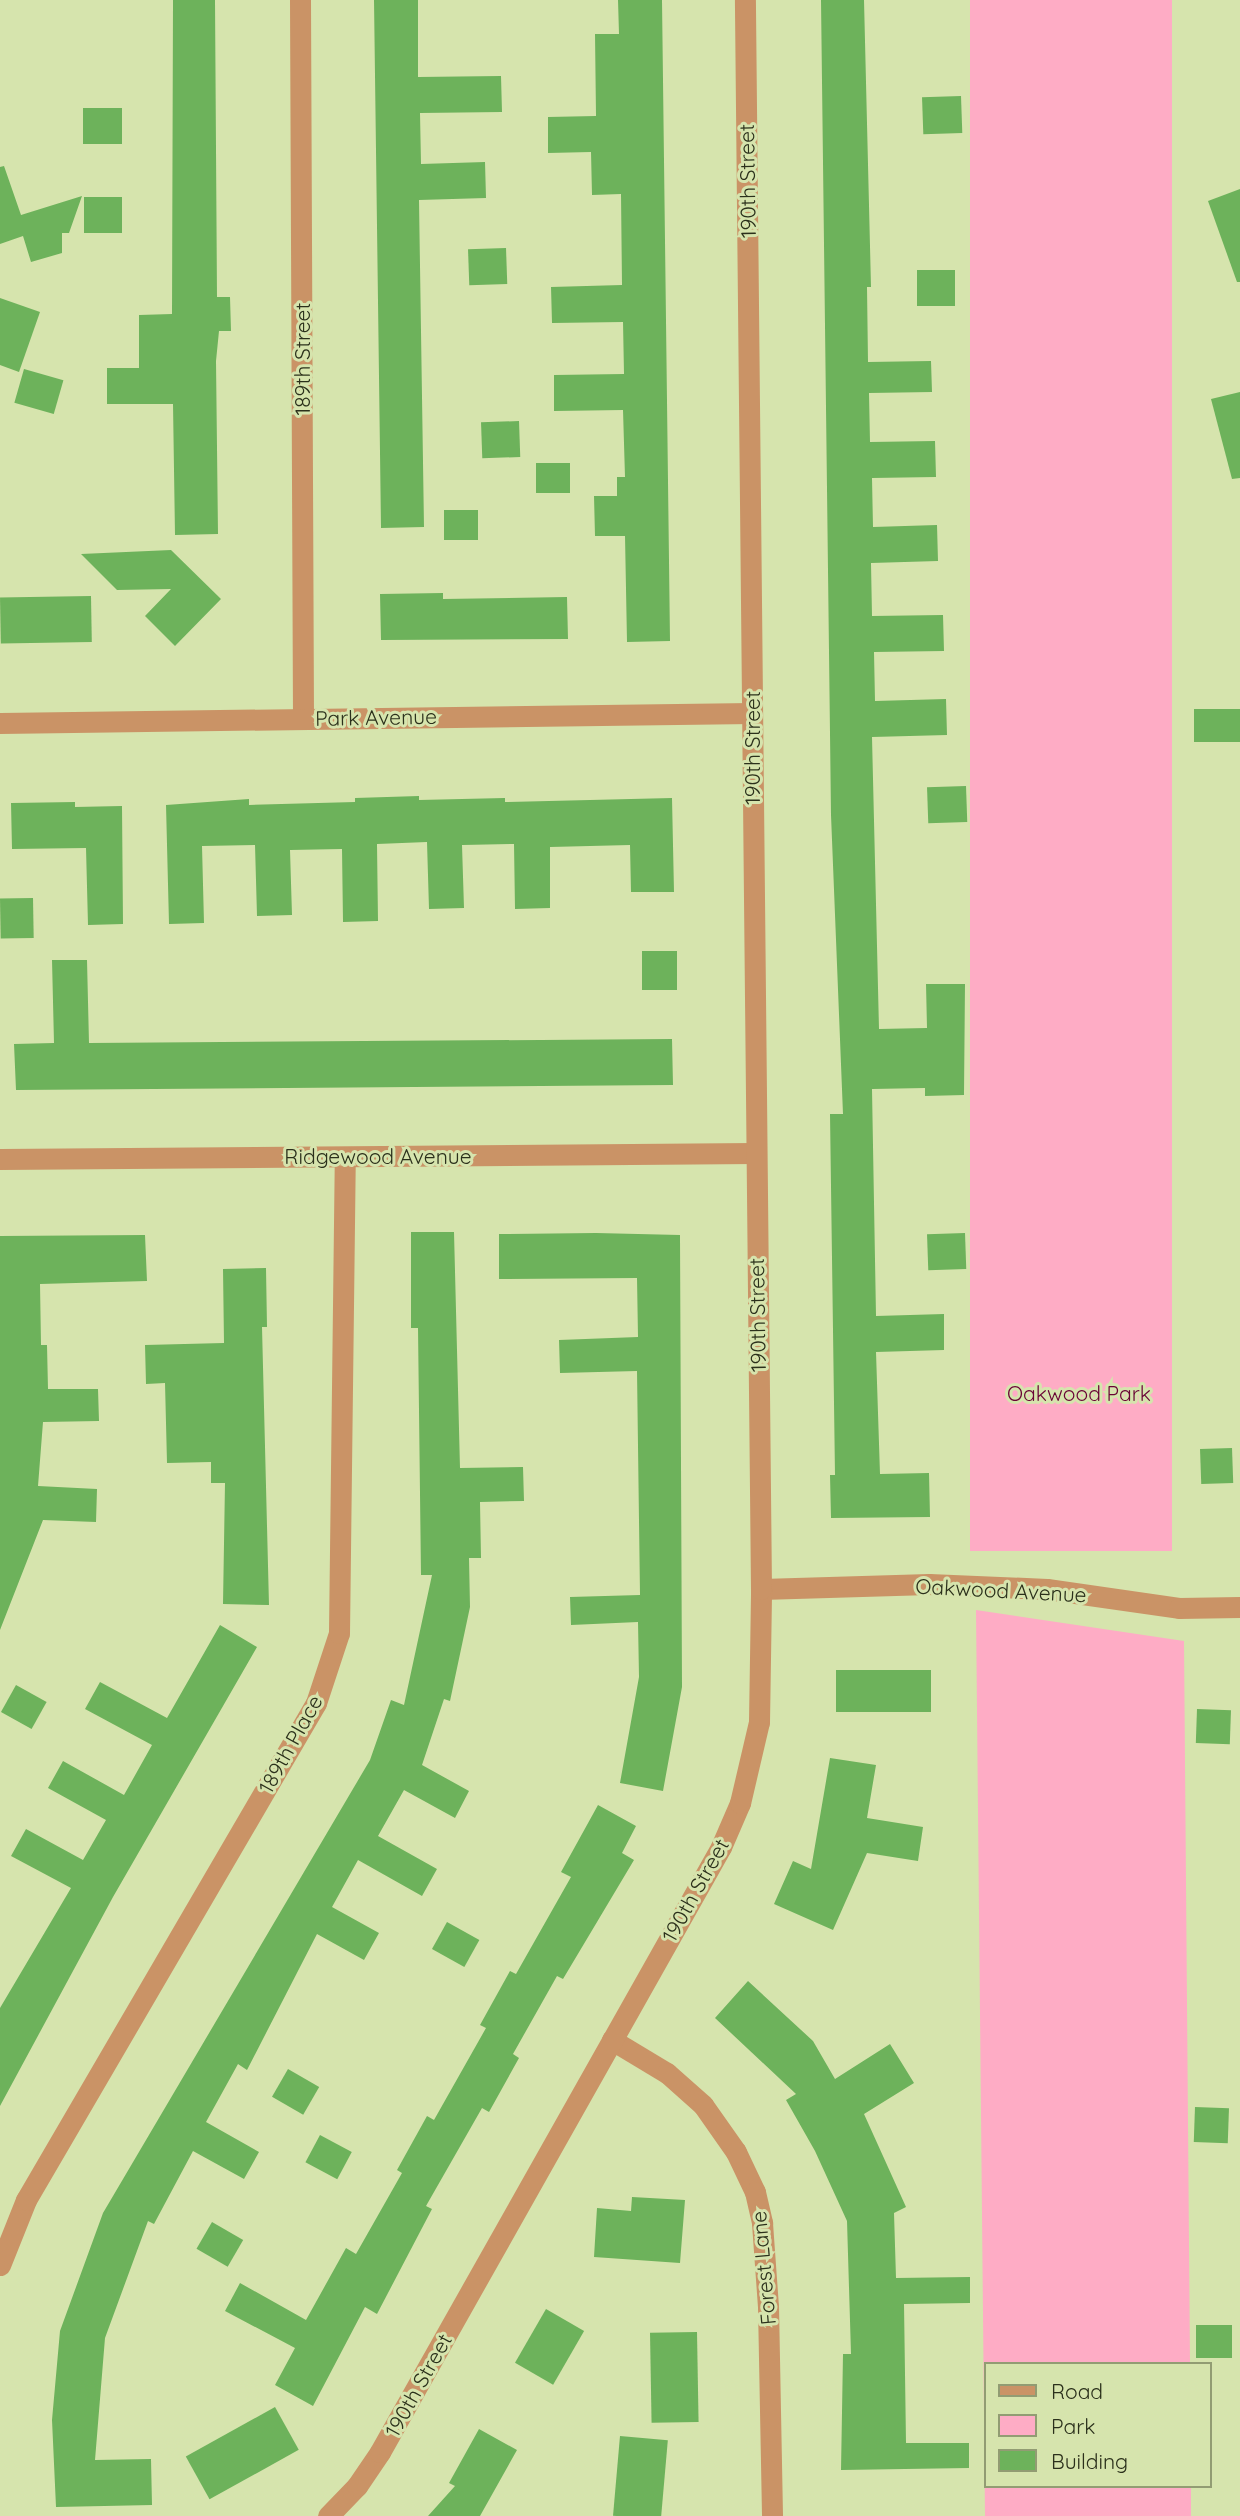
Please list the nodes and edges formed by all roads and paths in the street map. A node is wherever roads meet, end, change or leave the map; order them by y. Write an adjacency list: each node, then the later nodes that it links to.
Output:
1 (300, 0): 4 (street, 189th Street)
2 (745, 0): 3 (street, 190th Street)
3 (752, 713): 4 (street, Park Avenue); 6 (street, 190th Street)
4 (303, 718): 5 (street, Park Avenue)
5 (0, 723)
6 (755, 1153): 7 (street, Ridgewood Avenue); 9 (street, 190th Street)
7 (345, 1157): 8 (street, Ridgewood Avenue); 12 (street, 189th Place)
8 (0, 1159)
9 (761, 1589): 10 (street, Oakwood Avenue); 11 (street, 190th Street)
10 (1240, 1607)
11 (612, 2040): 13 (street, 190th Street); 14 (street, Forest Lane)
12 (0, 2265)
13 (328, 2516)
14 (772, 2516)

